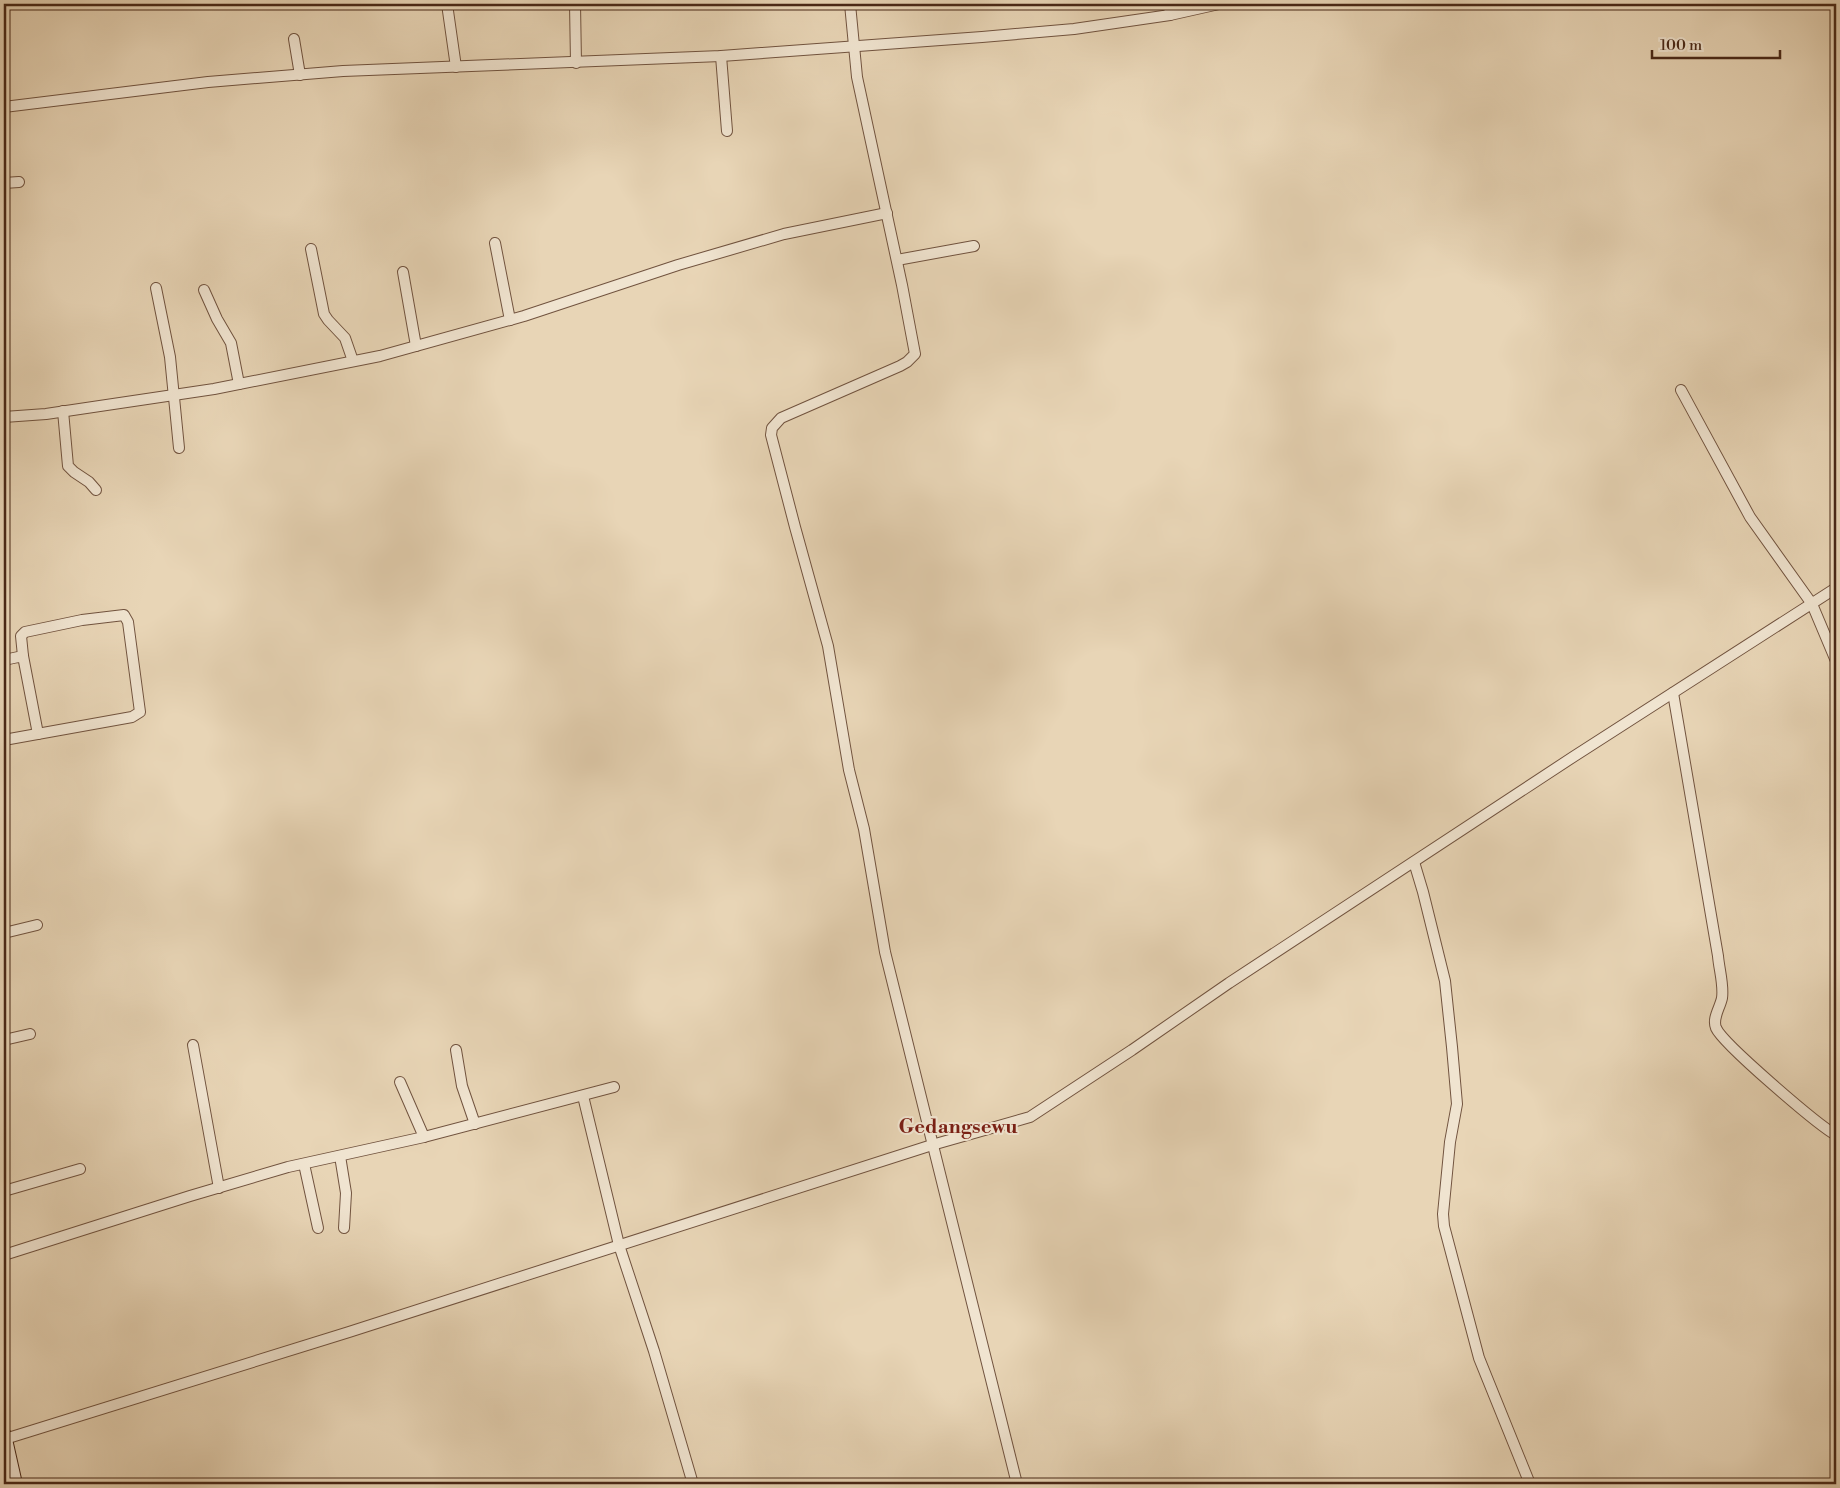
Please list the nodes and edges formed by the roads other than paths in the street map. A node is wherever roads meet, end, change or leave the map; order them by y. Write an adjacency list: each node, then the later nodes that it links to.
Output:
1 (447, 4): 11 (street)
2 (575, 4): 10 (street)
3 (850, 4): 8 (street)
4 (1168, 4): 6 (street)
5 (1219, 4): 6 (street)
6 (1170, 15): 8 (street)
7 (294, 39): 12 (street)
8 (854, 48): 9 (street); 17 (street)
9 (721, 56): 10 (street); 14 (street)
10 (576, 63): 11 (street)
11 (456, 67): 12 (street)
12 (300, 75): 13 (street)
13 (4, 107)
14 (727, 131)
15 (19, 182): 16 (street)
16 (4, 183)
17 (887, 213): 21 (street); 25 (street)
18 (496, 243): 25 (street)
19 (974, 246): 21 (street)
20 (311, 249): 27 (street)
21 (897, 260): 56 (street)
22 (403, 272): 26 (street)
23 (156, 288): 30 (street)
24 (204, 290): 28 (street)
25 (510, 320): 26 (street)
26 (416, 346): 27 (street)
27 (353, 361): 28 (street)
28 (239, 384): 30 (street)
29 (1680, 390): 36 (street)
30 (173, 395): 31 (street); 33 (street)
31 (63, 411): 32 (street); 34 (street)
32 (4, 417)
33 (180, 448)
34 (96, 490)
35 (1836, 588): 36 (street)
36 (1812, 604): 39 (street); 40 (street)
37 (24, 656): 38 (street); 41 (street); 41 (street)
38 (4, 660)
39 (1836, 661)
40 (1672, 693): 43 (street); 54 (street)
41 (38, 734): 42 (street)
42 (4, 740)
43 (1414, 862): 56 (street); 70 (street)
44 (37, 925): 45 (street)
45 (4, 933)
46 (30, 1034): 47 (street)
47 (4, 1040)
48 (193, 1045): 60 (street)
49 (456, 1050): 53 (street)
50 (400, 1082): 55 (street)
51 (614, 1088): 52 (street)
52 (583, 1096): 53 (street); 64 (street)
53 (475, 1124): 55 (street)
54 (1836, 1135)
55 (424, 1137): 57 (street)
56 (932, 1145): 64 (street); 69 (street)
57 (340, 1156): 58 (street); 63 (street)
58 (304, 1164): 60 (street); 62 (street)
59 (80, 1169): 61 (street)
60 (219, 1188): 65 (street)
61 (4, 1192)
62 (318, 1228)
63 (344, 1228)
64 (619, 1245): 66 (street); 68 (street)
65 (4, 1255)
66 (4, 1437): 67 (main road)
67 (15, 1484)
68 (693, 1484)
69 (1017, 1484)
70 (1530, 1484)
71 (1637, 1484): 72 (street)
72 (1648, 1484)

